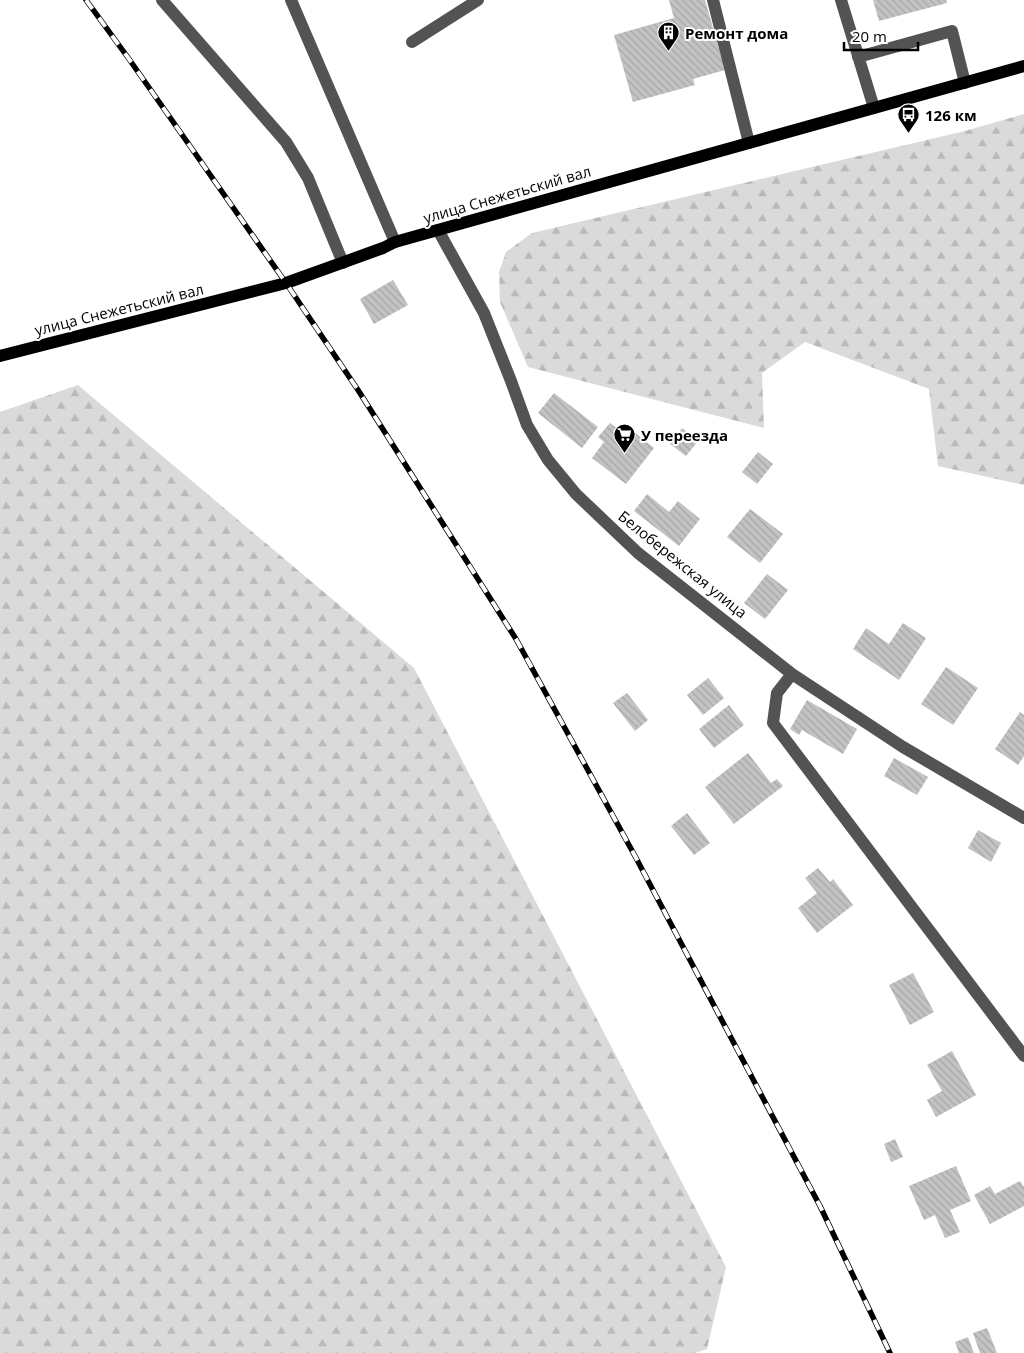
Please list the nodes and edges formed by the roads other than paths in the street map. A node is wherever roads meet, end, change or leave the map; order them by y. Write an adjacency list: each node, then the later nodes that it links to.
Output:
1 (162, 0): 14 (street)
2 (291, 0): 13 (street)
3 (478, 0): 6 (street)
4 (714, 0): 11 (street)
5 (841, 0): 7 (street)
6 (412, 42)
7 (858, 57): 9 (street); 10 (street)
8 (1024, 66): 9 (main road, улица Снежетьский вал)
9 (965, 83): 10 (main road, улица Снежетьский вал)
10 (874, 108): 11 (main road, улица Снежетьский вал)
11 (749, 142): 12 (main road, улица Снежетьский вал)
12 (438, 230): 13 (main road, улица Снежетьский вал); 16 (street, Белобережская улица)
13 (395, 242): 14 (main road, улица Снежетьский вал)
14 (343, 263): 15 (main road, улица Снежетьский вал)
15 (0, 356)
16 (792, 674): 17 (street, Белобережская улица); 18 (street)
17 (1024, 818)
18 (1024, 1056)

